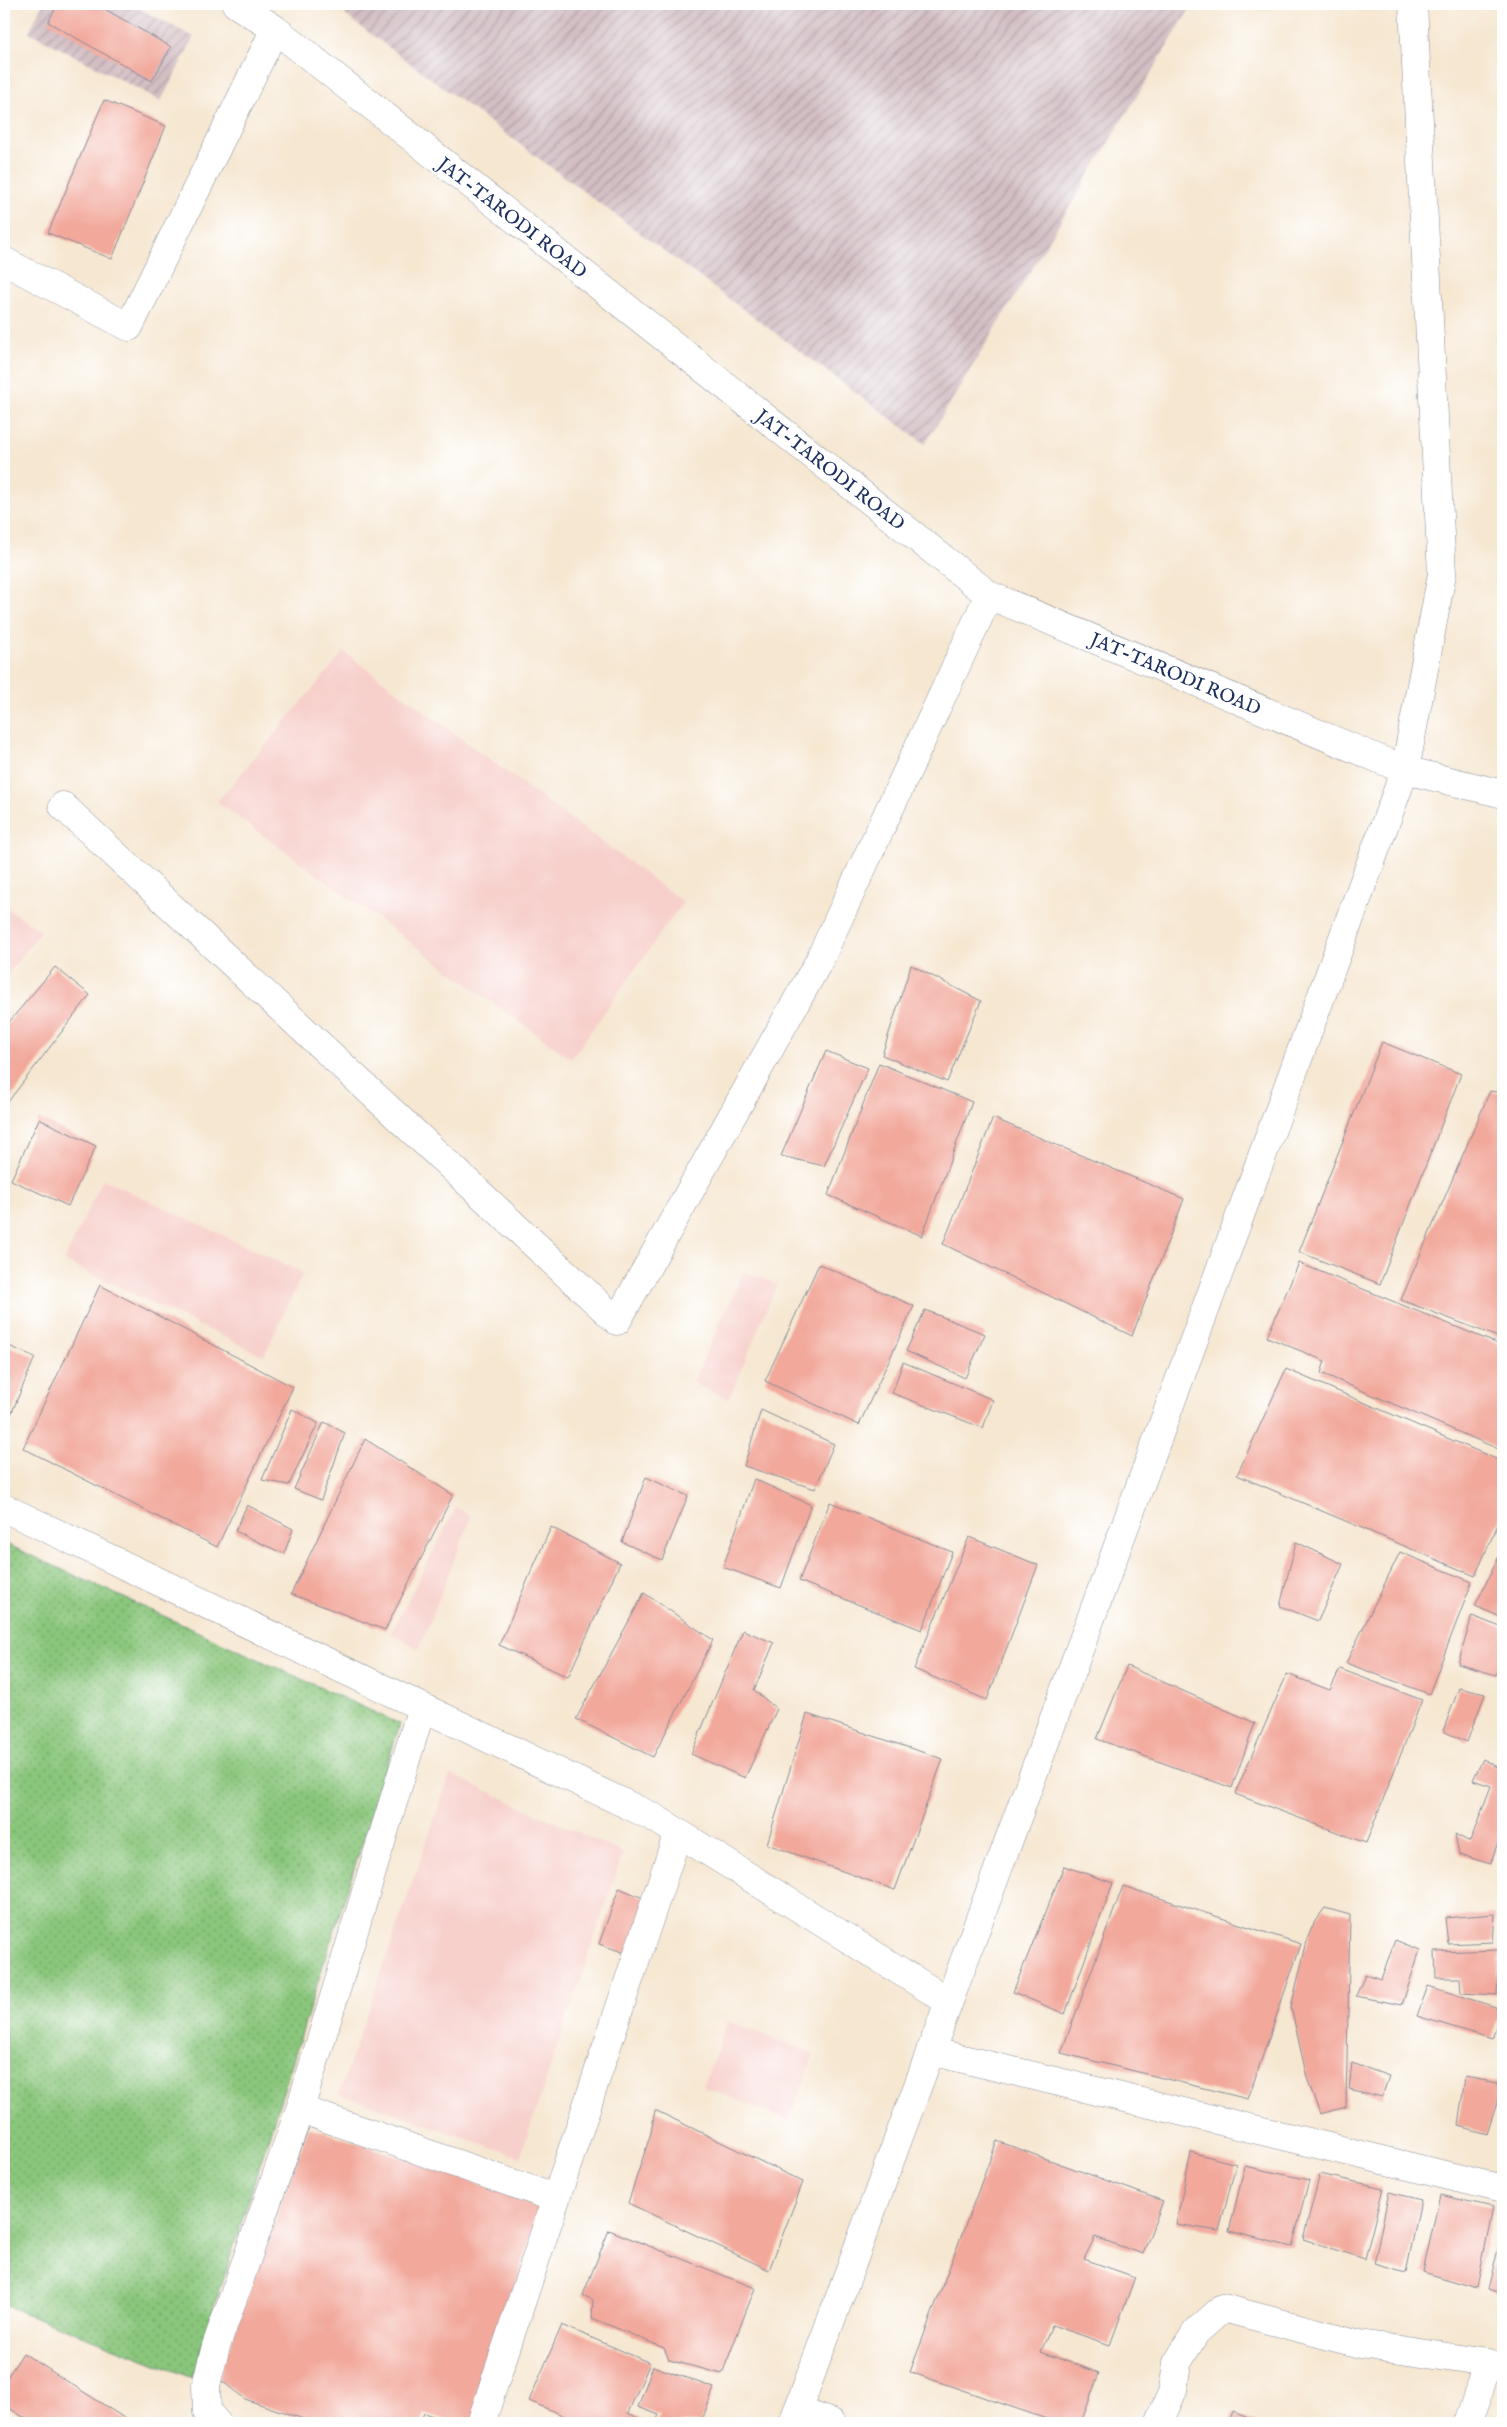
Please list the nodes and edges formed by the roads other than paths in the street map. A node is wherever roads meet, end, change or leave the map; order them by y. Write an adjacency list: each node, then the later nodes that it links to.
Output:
1 (236, 4): 3 (street, JAT-TARODI ROAD)
2 (1413, 4): 6 (street)
3 (275, 29): 4 (street); 5 (street, JAT-TARODI ROAD)
4 (4, 261)
5 (989, 595): 6 (street, JAT-TARODI ROAD); 8 (street)
6 (1405, 770): 7 (street, JAT-TARODI ROAD); 12 (street)
7 (1503, 794)
8 (63, 806)
9 (4, 1508): 10 (street)
10 (422, 1707): 11 (street); 14 (street)
11 (678, 1833): 12 (street); 16 (street)
12 (948, 2001): 13 (street)
13 (930, 2052): 15 (street); 18 (street)
14 (300, 2109): 16 (street); 19 (street)
15 (1503, 2189)
16 (555, 2198): 20 (street)
17 (1496, 2359): 22 (street); 23 (street)
18 (795, 2417): 21 (street)
19 (217, 2423)
20 (481, 2423)
21 (832, 2423)
22 (1160, 2423)
23 (1468, 2423)

